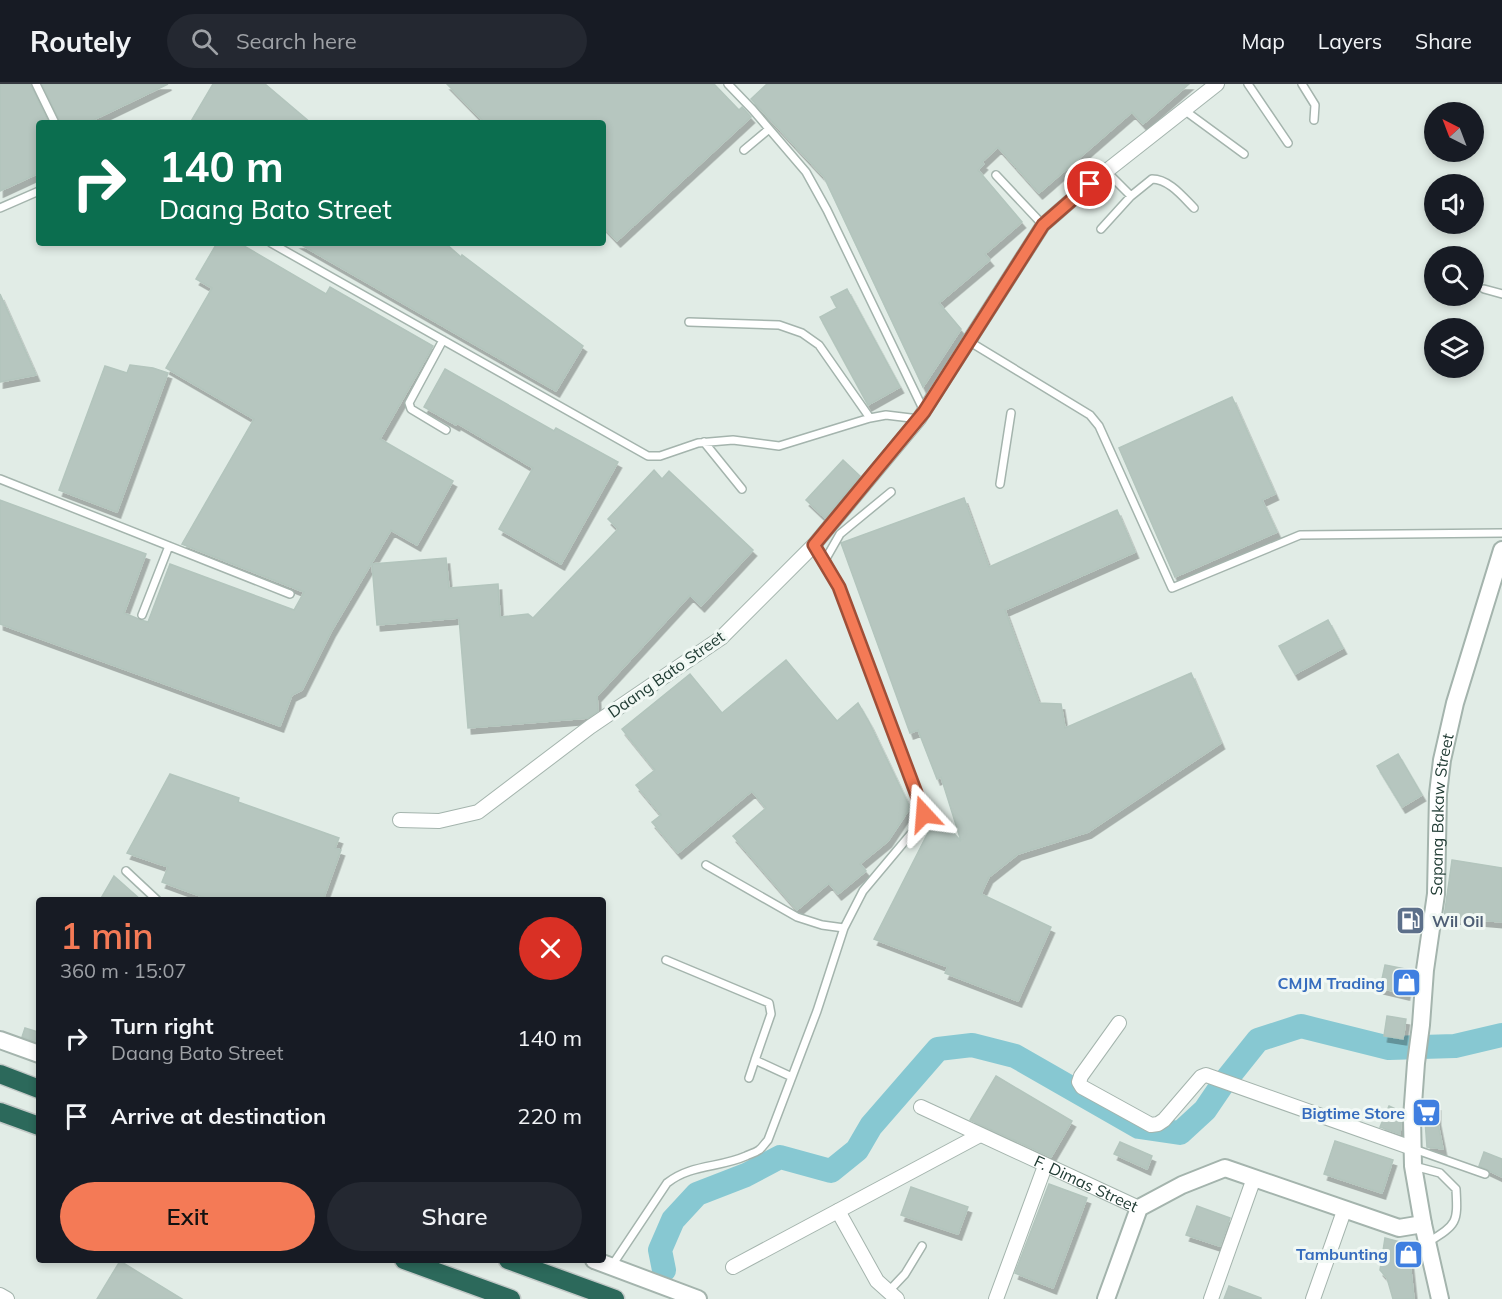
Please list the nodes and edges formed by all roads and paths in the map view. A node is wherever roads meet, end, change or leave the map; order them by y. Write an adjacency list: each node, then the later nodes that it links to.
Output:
1 (36, 84): 7 (lane)
2 (728, 84): 9 (lane)
3 (1217, 84): 6 (street, Daang Bato Street)
4 (1248, 84): 10 (lane)
5 (1302, 84): 8 (lane)
6 (1184, 110): 12 (lane); 13 (street, Daang Bato Street)
7 (54, 120)
8 (1314, 120)
9 (769, 129): 11 (lane); 28 (lane)
10 (1288, 143)
11 (744, 150)
12 (1244, 154)
13 (1106, 171): 16 (lane); 19 (street, Daang Bato Street)
14 (996, 175): 19 (lane)
15 (36, 192): 17 (lane)
16 (1131, 196): 18 (lane); 20 (lane)
17 (0, 208)
18 (1194, 208)
19 (1043, 225): 26 (street, Daang Bato Street)
20 (1101, 230)
21 (276, 246): 25 (lane)
22 (1484, 289): 23 (lane)
23 (1502, 294)
24 (689, 322): 29 (lane)
25 (443, 340): 30 (lane); 31 (lane)
26 (970, 342): 28 (street, Daang Bato Street); 36 (lane)
27 (1011, 413): 33 (lane)
28 (922, 415): 29 (lane); 37 (street, Daang Bato Street)
29 (870, 417): 31 (lane)
30 (446, 430)
31 (704, 442): 34 (lane)
32 (0, 479): 38 (lane)
33 (1000, 484)
34 (742, 489)
35 (891, 492): 40 (lane)
36 (1502, 533)
37 (814, 545): 40 (lane); 43 (street, Daang Bato Street)
38 (169, 546): 41 (lane); 42 (lane)
39 (1502, 550): 61 (street, Sapang Bakaw Street)
40 (824, 562): 47 (lane)
41 (290, 594)
42 (142, 615)
43 (400, 820)
44 (706, 865): 47 (lane)
45 (126, 870): 46 (lane)
46 (154, 897)
47 (844, 928): 54 (lane)
48 (666, 960): 52 (lane)
49 (1119, 1023): 61 (street)
50 (0, 1040): 51 (street)
51 (36, 1053)
52 (755, 1060): 54 (lane); 55 (lane)
53 (0, 1074): 56 (highway)
54 (792, 1077): 75 (lane)
55 (749, 1078)
56 (36, 1088)
57 (921, 1107): 60 (street, F. Dimas Street)
58 (0, 1112): 59 (highway)
59 (36, 1125)
60 (980, 1135): 62 (street, F. Dimas Street); 67 (street)
61 (1412, 1148): 63 (street, Sapang Bakaw Street); 64 (lane)
62 (1046, 1166): 66 (street, F. Dimas Street); 83 (street)
63 (1413, 1166): 69 (street, Sapang Bakaw Street); 70 (lane)
64 (1485, 1174)
65 (1254, 1178): 66 (street, F. Dimas Street); 68 (street, F. Dimas Street); 85 (street)
66 (1139, 1208): 84 (street)
67 (838, 1211): 76 (street); 78 (street)
68 (1344, 1211): 69 (street, F. Dimas Street); 86 (street)
69 (1423, 1224): 70 (street, Sapang Bakaw Street)
70 (1427, 1243): 87 (street, Sapang Bakaw Street)
71 (922, 1246): 78 (lane)
72 (412, 1263): 80 (highway)
73 (516, 1263): 81 (highway)
74 (601, 1263): 75 (street)
75 (611, 1267): 82 (street)
76 (733, 1267)
77 (0, 1295): 79 (street)
78 (892, 1295)
79 (7, 1299)
80 (511, 1299)
81 (615, 1299)
82 (698, 1299)
83 (996, 1299)
84 (1106, 1299)
85 (1211, 1299)
86 (1313, 1299)
87 (1440, 1299)

